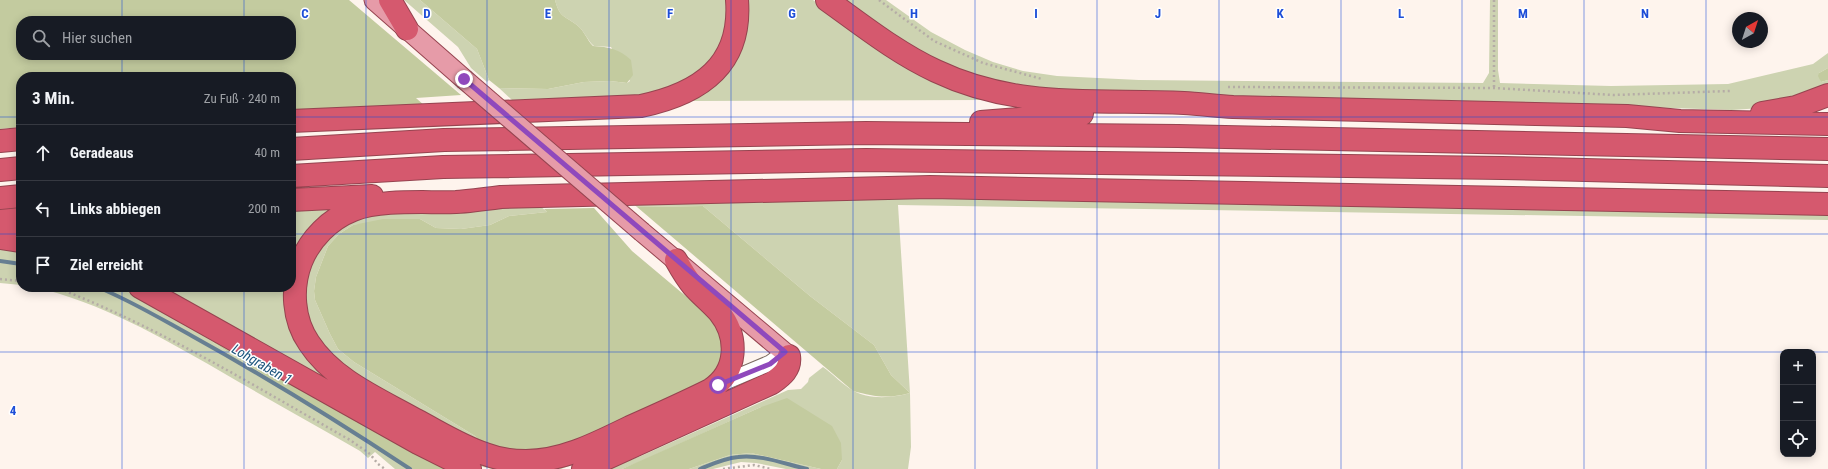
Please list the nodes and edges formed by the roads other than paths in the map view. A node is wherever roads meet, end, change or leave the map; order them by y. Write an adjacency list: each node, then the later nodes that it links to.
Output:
1 (374, 0): 5 (main road)
2 (390, 0): 5 (highway)
3 (737, 0): 9 (highway)
4 (827, 0): 7 (highway)
5 (407, 29): 29 (main road, bridge)
6 (1828, 95): 8 (highway)
7 (1233, 107): 8 (highway); 11 (highway)
8 (1627, 116): 10 (highway)
9 (296, 121)
10 (1828, 124)
11 (866, 133): 14 (highway); 15 (highway)
12 (16, 139): 13 (highway)
13 (0, 141)
14 (296, 149)
15 (1828, 149)
16 (16, 168): 17 (highway)
17 (0, 170)
18 (296, 176): 19 (highway)
19 (1828, 176)
20 (16, 196): 22 (highway)
21 (501, 197): 23 (highway); 24 (highway); 30 (highway)
22 (0, 198)
23 (296, 200)
24 (1828, 204)
25 (16, 219): 26 (highway)
26 (0, 221)
27 (0, 238): 28 (highway)
28 (16, 241)
29 (676, 260): 33 (main road); 34 (highway)
30 (296, 279)
31 (149, 292): 35 (highway)
32 (295, 292): 34 (highway)
33 (787, 354): 34 (lane); 36 (highway)
34 (718, 385)
35 (470, 469)
36 (583, 469)

